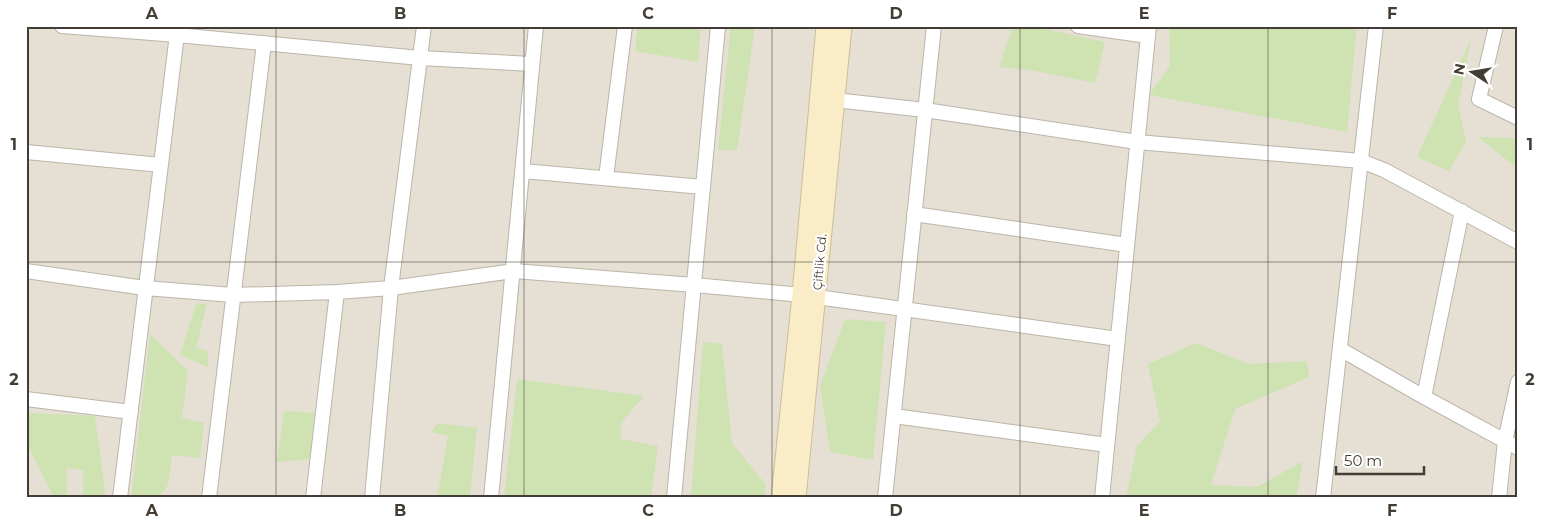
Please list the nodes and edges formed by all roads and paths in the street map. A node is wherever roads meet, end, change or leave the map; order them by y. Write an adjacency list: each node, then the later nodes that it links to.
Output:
1 (62, 26): 12 (street)
2 (424, 26): 15 (street)
3 (536, 26): 16 (street)
4 (625, 26): 25 (street)
5 (718, 26): 26 (street)
6 (826, 26): 38 (street, Çiftlik Cd.)
7 (842, 26): 17 (street, Çiftlik Cd.)
8 (934, 26): 18 (street)
9 (1078, 26): 13 (street)
10 (1376, 26): 22 (street)
11 (1496, 26): 19 (street)
12 (178, 31): 14 (street); 23 (street)
13 (1149, 31): 20 (street)
14 (264, 43): 15 (street); 37 (street)
15 (420, 58): 16 (street); 35 (street)
16 (532, 64): 24 (street)
17 (835, 100): 18 (street); 38 (street, Çiftlik Cd.)
18 (925, 110): 20 (street); 28 (street)
19 (1518, 118)
20 (1138, 142): 22 (street); 30 (street)
21 (26, 152): 23 (street)
22 (1362, 162): 27 (street); 41 (street)
23 (160, 165): 34 (street)
24 (523, 171): 25 (street); 32 (street)
25 (606, 178): 26 (street)
26 (703, 187): 33 (street)
27 (1462, 211): 29 (street); 43 (street)
28 (914, 214): 30 (street); 39 (street)
29 (1518, 242)
30 (1127, 245): 40 (street)
31 (26, 271): 34 (street)
32 (514, 271): 33 (street); 35 (street); 54 (street)
33 (694, 285): 38 (street); 55 (street)
34 (145, 288): 37 (street); 45 (street)
35 (392, 288): 36 (street); 53 (street)
36 (337, 292): 37 (street); 52 (street)
37 (233, 294): 51 (street)
38 (809, 296): 39 (street); 56 (street, Çiftlik Cd.); 57 (street, Çiftlik Cd.)
39 (905, 309): 40 (street); 46 (street)
40 (1118, 339): 48 (street)
41 (1340, 348): 43 (street); 60 (street)
42 (1518, 382): 47 (street)
43 (1424, 397): 47 (street)
44 (26, 399): 45 (street)
45 (131, 412): 50 (street)
46 (894, 416): 48 (street); 58 (street)
47 (1505, 441): 49 (street); 61 (street)
48 (1107, 445): 59 (street)
49 (1518, 448)
50 (120, 498)
51 (209, 498)
52 (313, 498)
53 (372, 498)
54 (491, 498)
55 (674, 498)
56 (782, 498)
57 (796, 498)
58 (885, 498)
59 (1102, 498)
60 (1323, 498)
61 (1499, 498)

